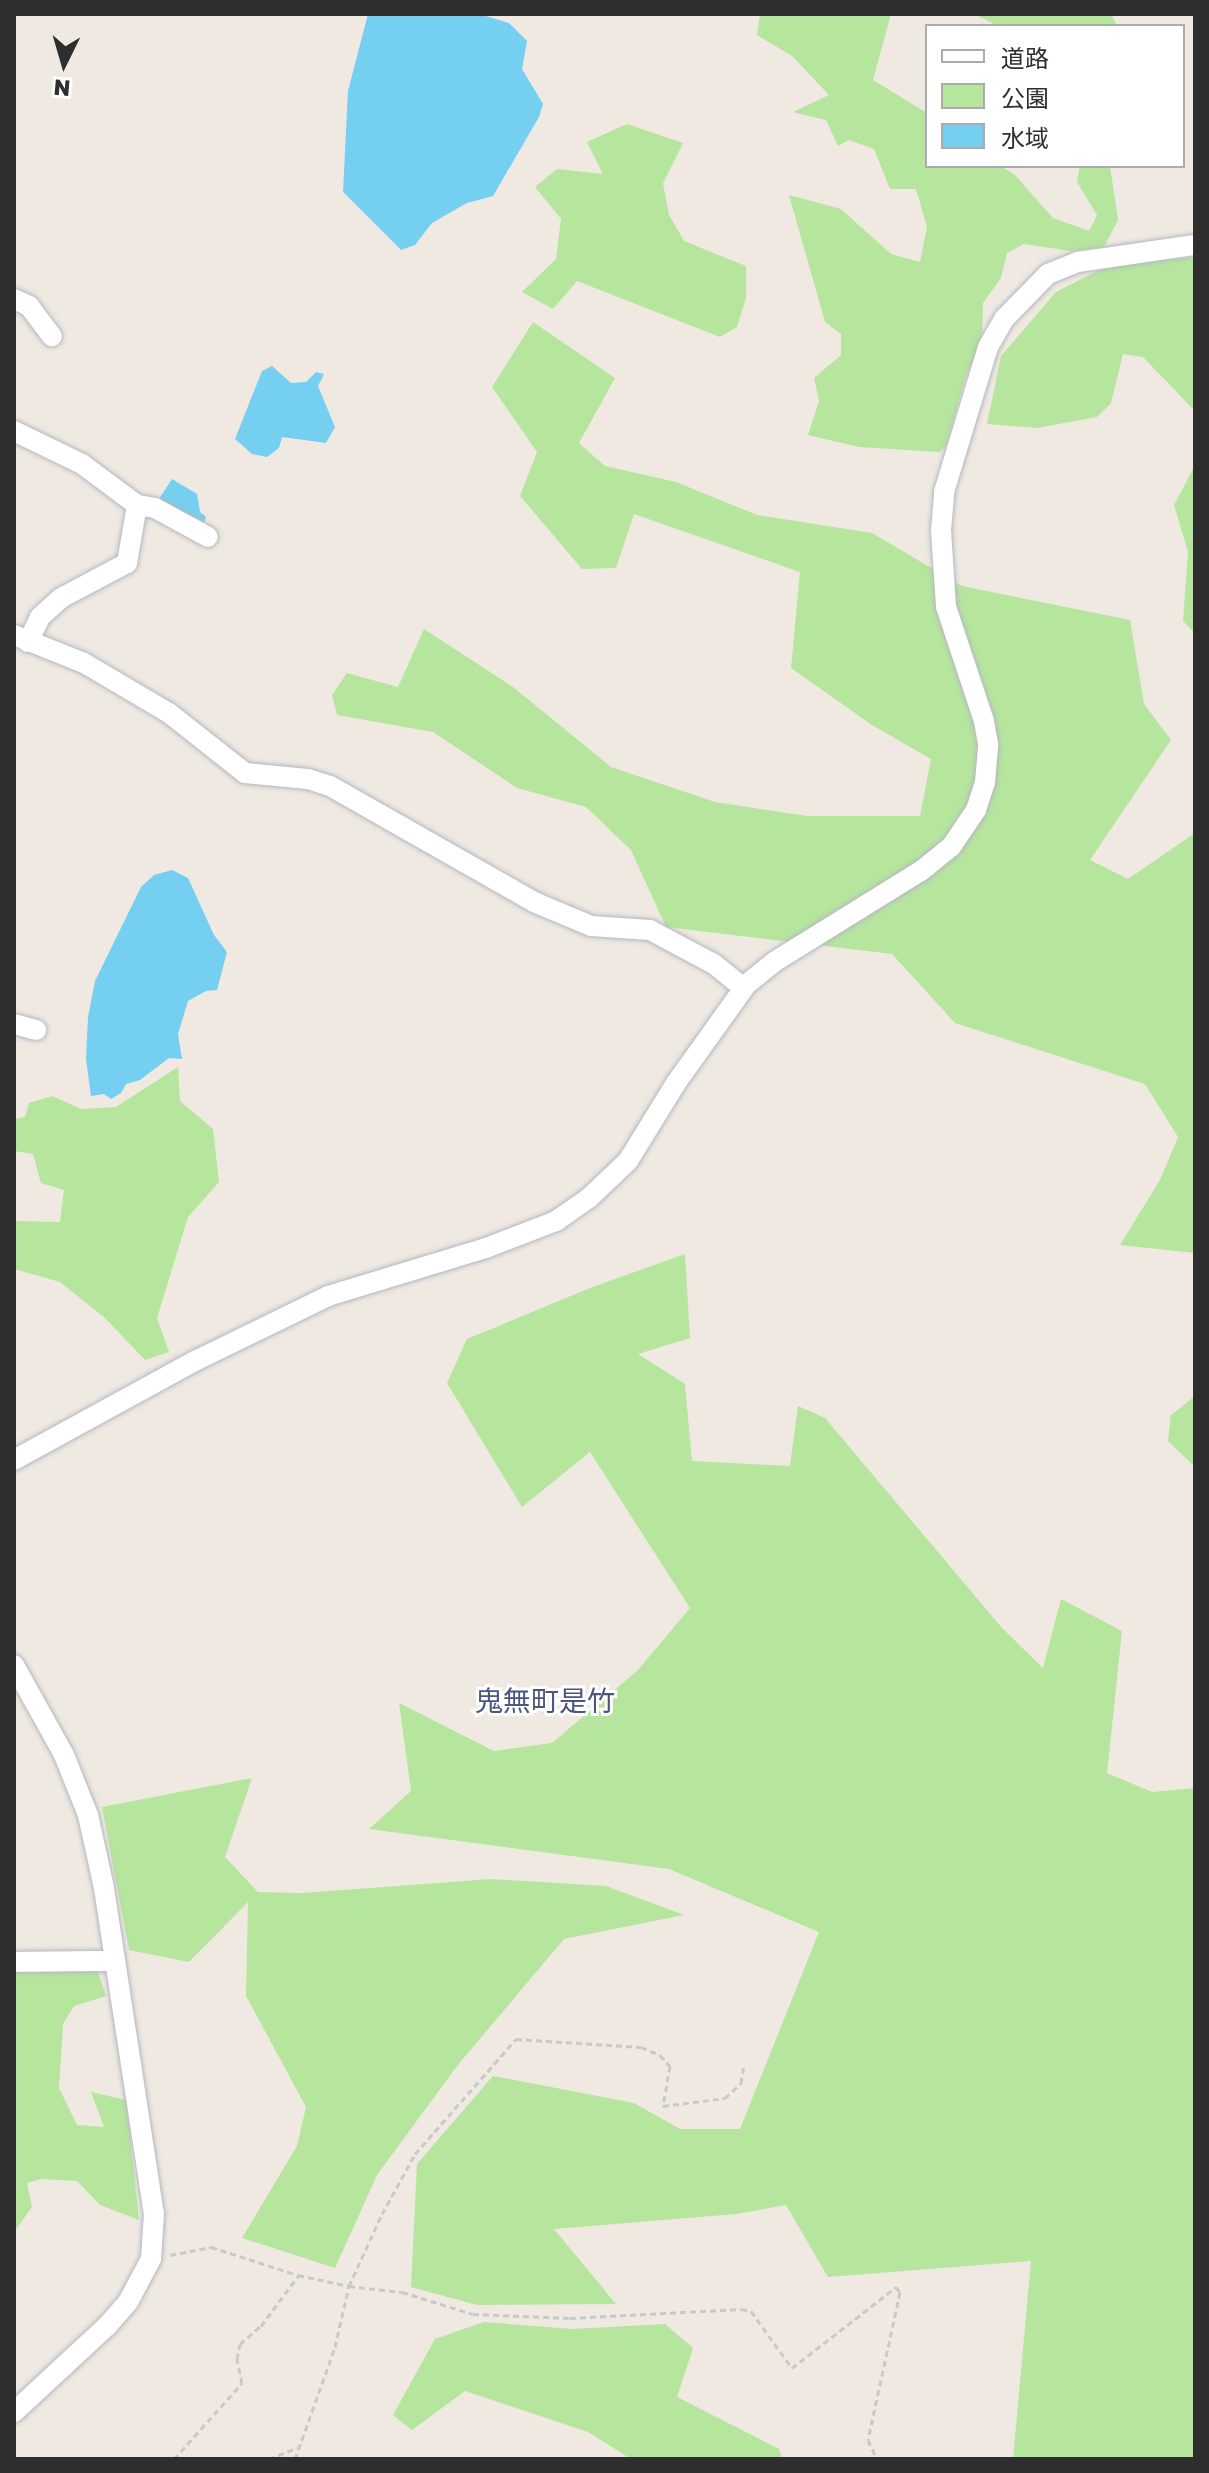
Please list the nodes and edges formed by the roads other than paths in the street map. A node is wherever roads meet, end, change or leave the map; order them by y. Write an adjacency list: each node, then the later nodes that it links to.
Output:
1 (1195, 245): 8 (street)
2 (14, 299): 3 (street)
3 (52, 336)
4 (14, 431): 5 (street)
5 (137, 505): 6 (street); 7 (street)
6 (208, 537)
7 (21, 638): 8 (street)
8 (744, 988): 11 (street)
9 (14, 1024): 10 (street)
10 (36, 1030)
11 (14, 1460)
12 (14, 1665): 13 (street)
13 (115, 1961): 14 (street); 15 (street)
14 (14, 1962)
15 (14, 2412)

